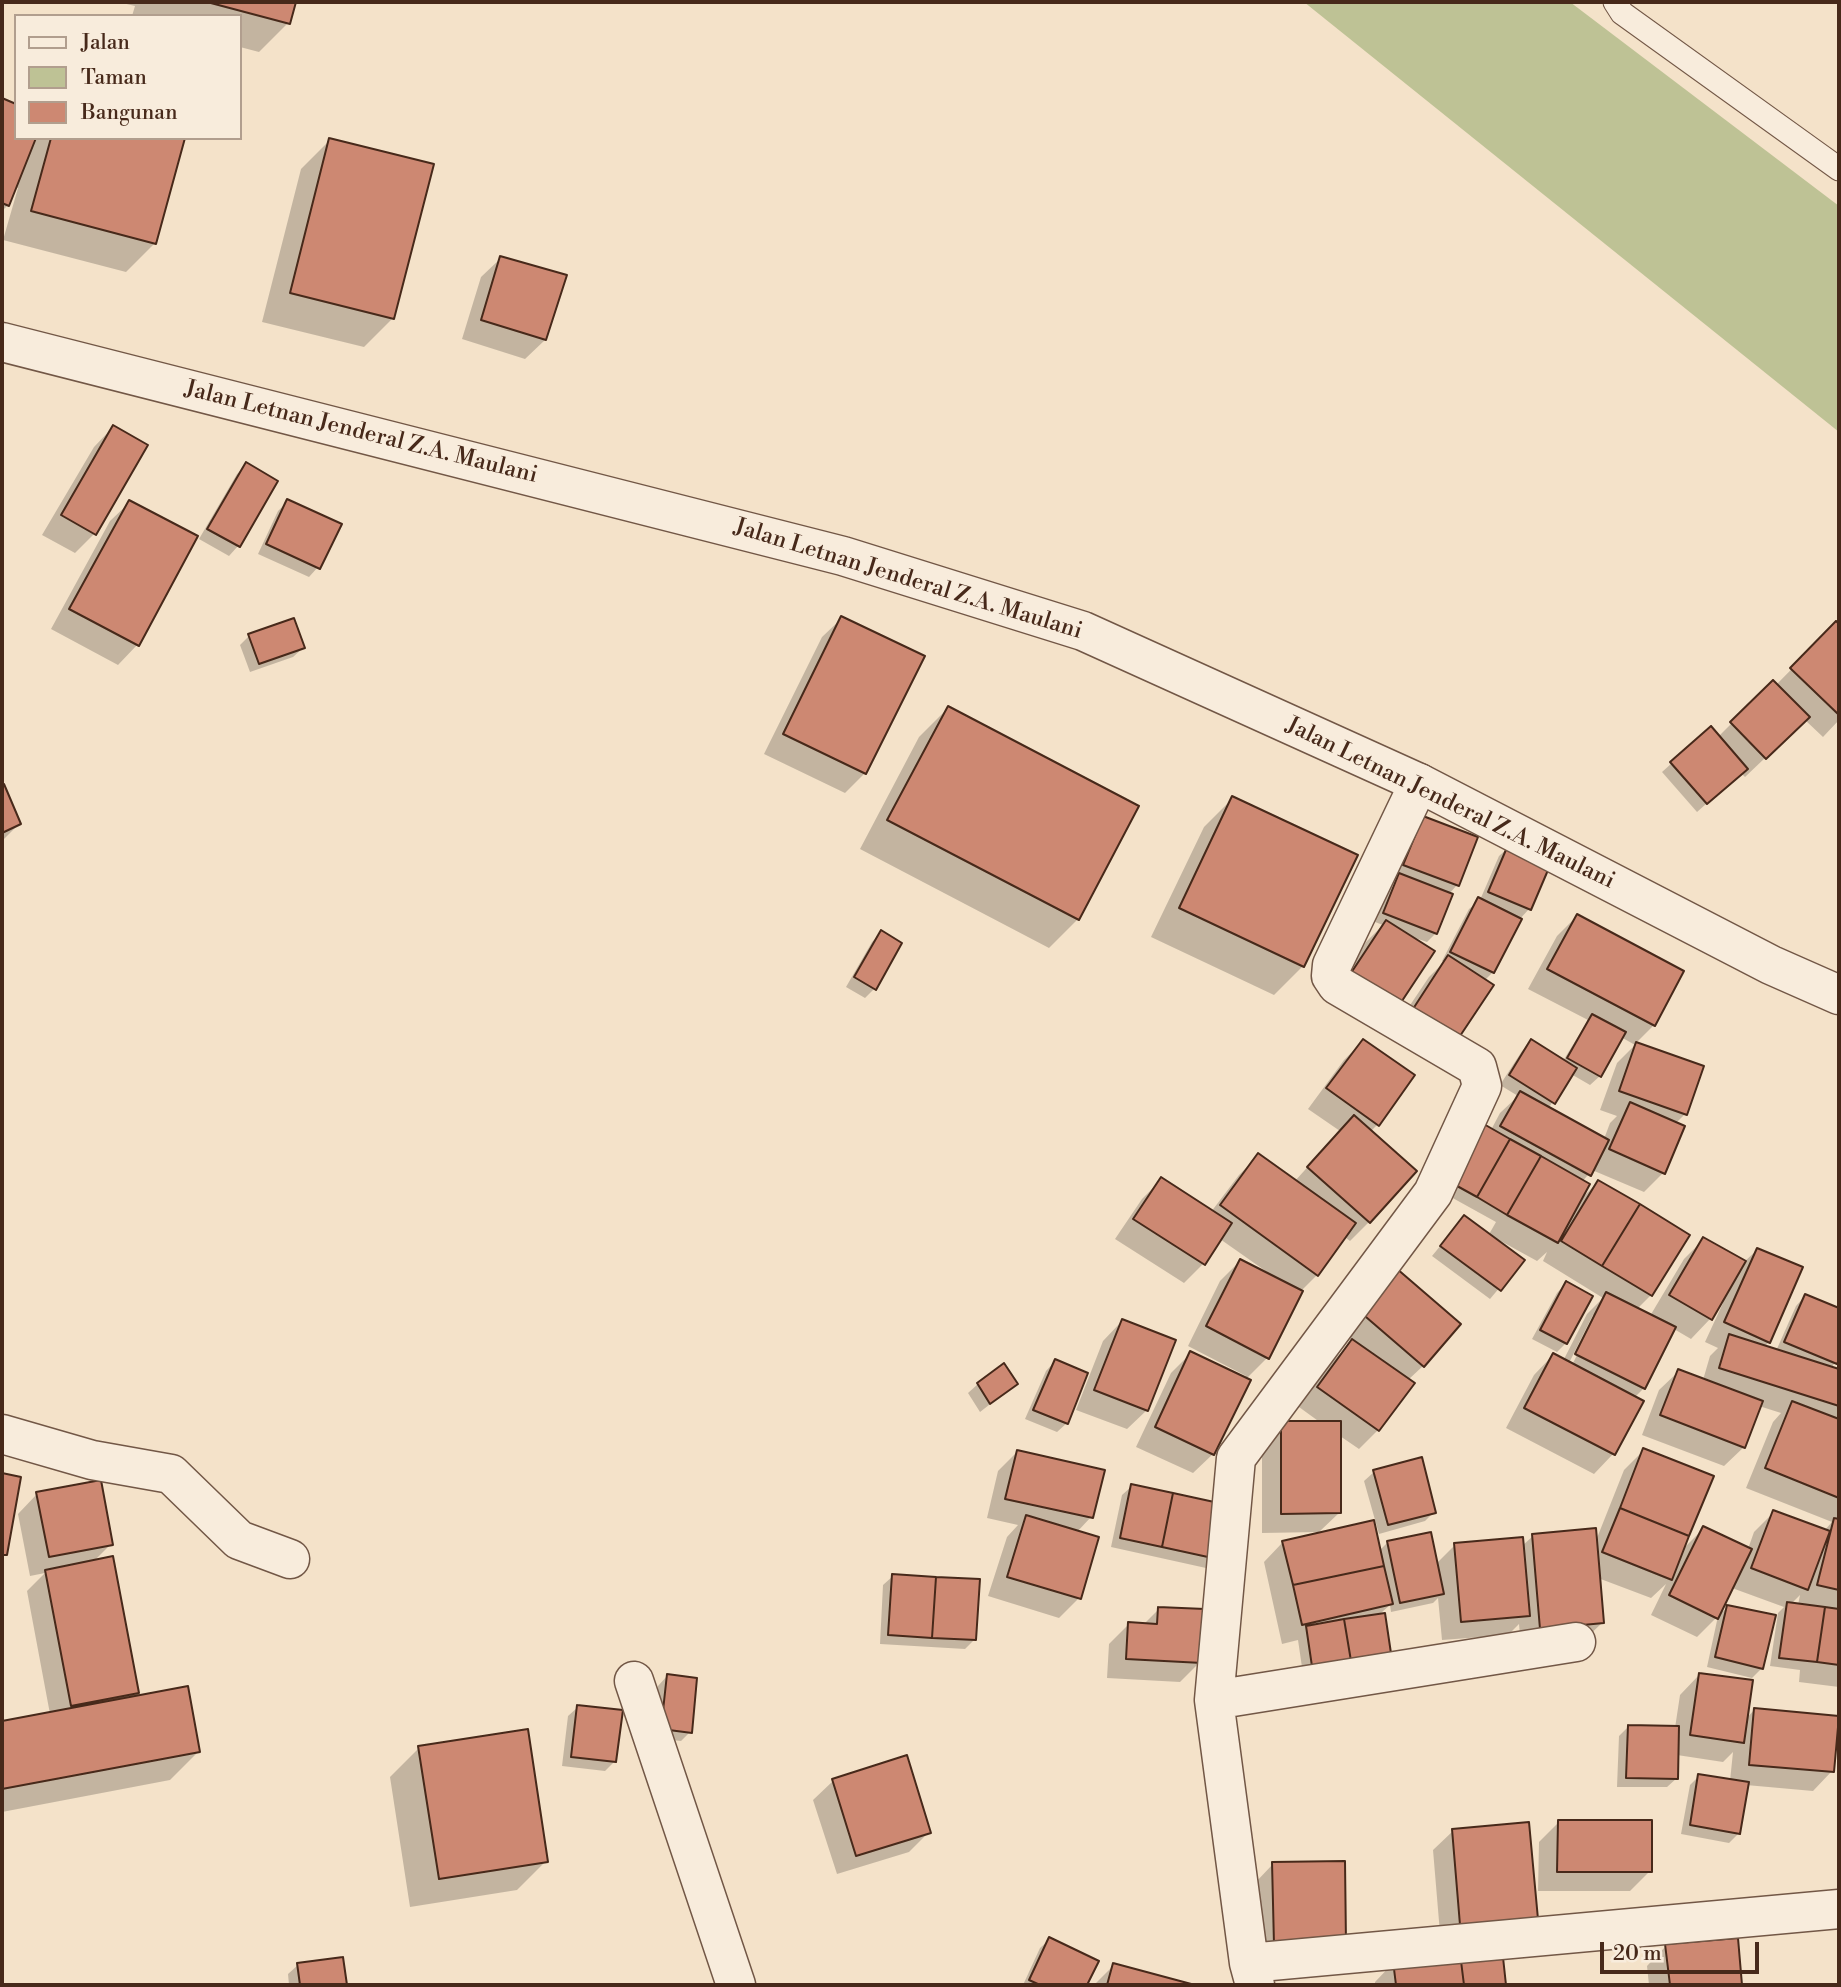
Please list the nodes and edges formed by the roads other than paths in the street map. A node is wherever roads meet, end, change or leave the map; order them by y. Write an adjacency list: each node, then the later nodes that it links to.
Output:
1 (1615, 2): 2 (lane)
2 (1839, 169)
3 (2, 342): 4 (street, Jalan Letnan Jenderal Z.A. Maulani)
4 (1419, 783): 5 (street, Jalan Letnan Jenderal Z.A. Maulani); 10 (street)
5 (1839, 995)
6 (2, 1434): 7 (street)
7 (290, 1559)
8 (1576, 1642): 10 (street)
9 (634, 1681): 13 (street)
10 (1214, 1700): 12 (street)
11 (1839, 1909): 12 (street)
12 (1252, 1974)
13 (736, 1985)

